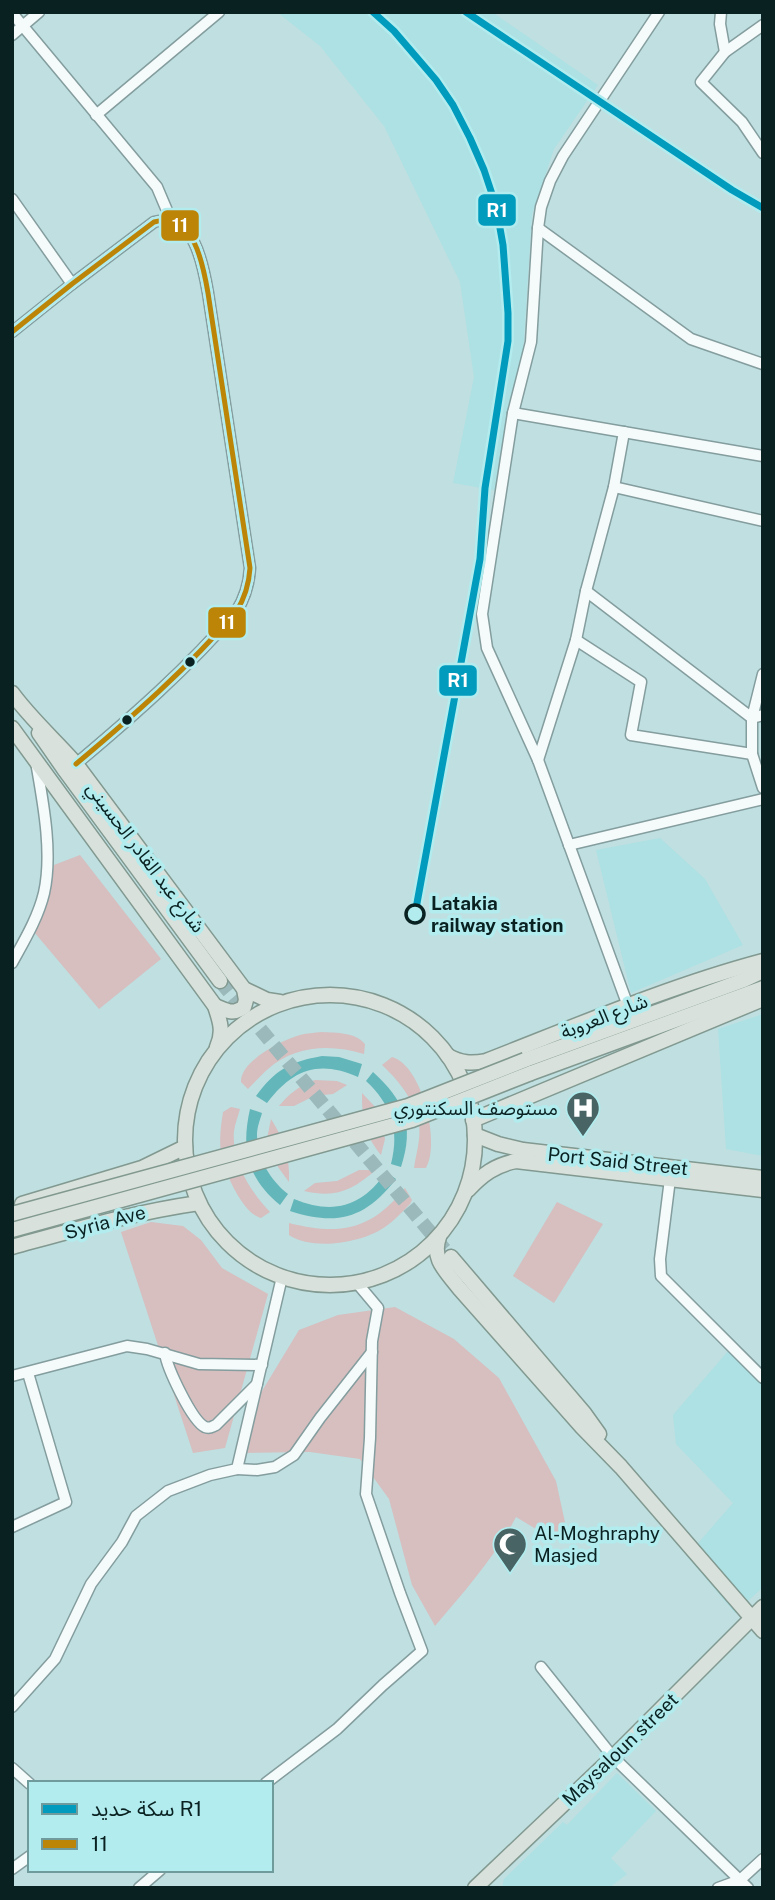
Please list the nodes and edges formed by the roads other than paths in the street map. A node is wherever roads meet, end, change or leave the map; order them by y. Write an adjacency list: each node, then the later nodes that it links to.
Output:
1 (39, 12): 6 (street)
2 (219, 12): 10 (street)
3 (659, 12): 14 (street)
4 (721, 12): 9 (street)
5 (12, 13): 6 (street)
6 (23, 26): 8 (street); 10 (street)
7 (763, 26): 9 (street)
8 (12, 35)
9 (725, 52): 11 (street)
10 (96, 115): 13 (street)
11 (763, 153)
12 (12, 199): 15 (street)
13 (171, 220): 15 (street); 33 (street)
14 (538, 228): 17 (street); 18 (street)
15 (72, 284): 16 (street)
16 (12, 332)
17 (763, 364)
18 (513, 413): 19 (street); 32 (street)
19 (624, 432): 20 (street); 21 (street)
20 (763, 456)
21 (614, 486): 22 (street); 23 (street)
22 (763, 521)
23 (586, 591): 24 (street); 28 (street)
24 (576, 640): 30 (street); 32 (street)
25 (763, 674): 28 (street)
26 (12, 693): 27 (main road, شارع عبد القادر الحسيني)
27 (23, 708): 33 (main road, شارع عبد القادر الحسيني); 40 (main road)
28 (757, 717): 30 (street)
29 (12, 728): 31 (main road, شارع عبد القادر الحسيني)
30 (752, 754): 34 (street)
31 (35, 760): 38 (street); 45 (main road, شارع عبد القادر الحسيني)
32 (538, 760): 36 (street)
33 (76, 764): 42 (main road, شارع عبد القادر الحسيني)
34 (763, 788)
35 (763, 799): 36 (street)
36 (569, 845): 46 (street)
37 (763, 961): 46 (main road, شارع العروبة)
38 (12, 963)
39 (763, 971): 49 (main road)
40 (220, 981)
41 (763, 988): 49 (main road)
42 (244, 989): 44 (main road); 45 (main road)
43 (763, 999): 50 (main road)
44 (289, 1001): 47 (main road); 48 (main road)
45 (215, 1006): 47 (main road, شارع عبد القادر الحسيني)
46 (628, 1006): 48 (main road, شارع العروبة)
47 (215, 1051): 52 (main road)
48 (447, 1055): 50 (main road)
49 (528, 1066): 59 (main road, bridge); 60 (main road, bridge)
50 (473, 1120): 51 (main road)
51 (475, 1135): 53 (main road, Port Said Street); 56 (main road)
52 (185, 1147): 57 (main road); 58 (main road)
53 (763, 1178)
54 (670, 1179): 55 (main road); 56 (main road); 71 (street)
55 (763, 1190)
56 (465, 1194): 61 (main road)
57 (199, 1203): 62 (main road, Syria Ave); 64 (main road)
58 (12, 1207)
59 (12, 1214)
60 (12, 1230)
61 (441, 1233): 65 (main road); 73 (main road)
62 (12, 1247)
63 (452, 1257): 73 (main road)
64 (282, 1277): 65 (main road); 68 (street)
65 (358, 1283): 66 (street)
66 (372, 1352): 74 (street); 83 (street)
67 (165, 1353): 68 (street); 69 (street); 72 (street)
68 (262, 1365): 72 (street)
69 (28, 1373): 70 (street); 75 (street)
70 (12, 1376)
71 (763, 1378)
72 (258, 1384): 74 (street)
73 (621, 1468): 77 (main road)
74 (237, 1469): 80 (street)
75 (12, 1527)
76 (763, 1607): 77 (main road, Maysaloun street)
77 (751, 1619): 78 (main road); 81 (main road, Maysaloun street)
78 (763, 1630)
79 (541, 1667): 81 (street)
80 (12, 1707)
81 (613, 1757): 89 (street); 90 (main road, Maysaloun street)
82 (12, 1768): 84 (street)
83 (269, 1781)
84 (28, 1782)
85 (28, 1857): 87 (street)
86 (763, 1859): 89 (street)
87 (12, 1869)
88 (158, 1872): 91 (street)
89 (744, 1884): 92 (street)
90 (477, 1887)
91 (139, 1888)
92 (718, 1888)

